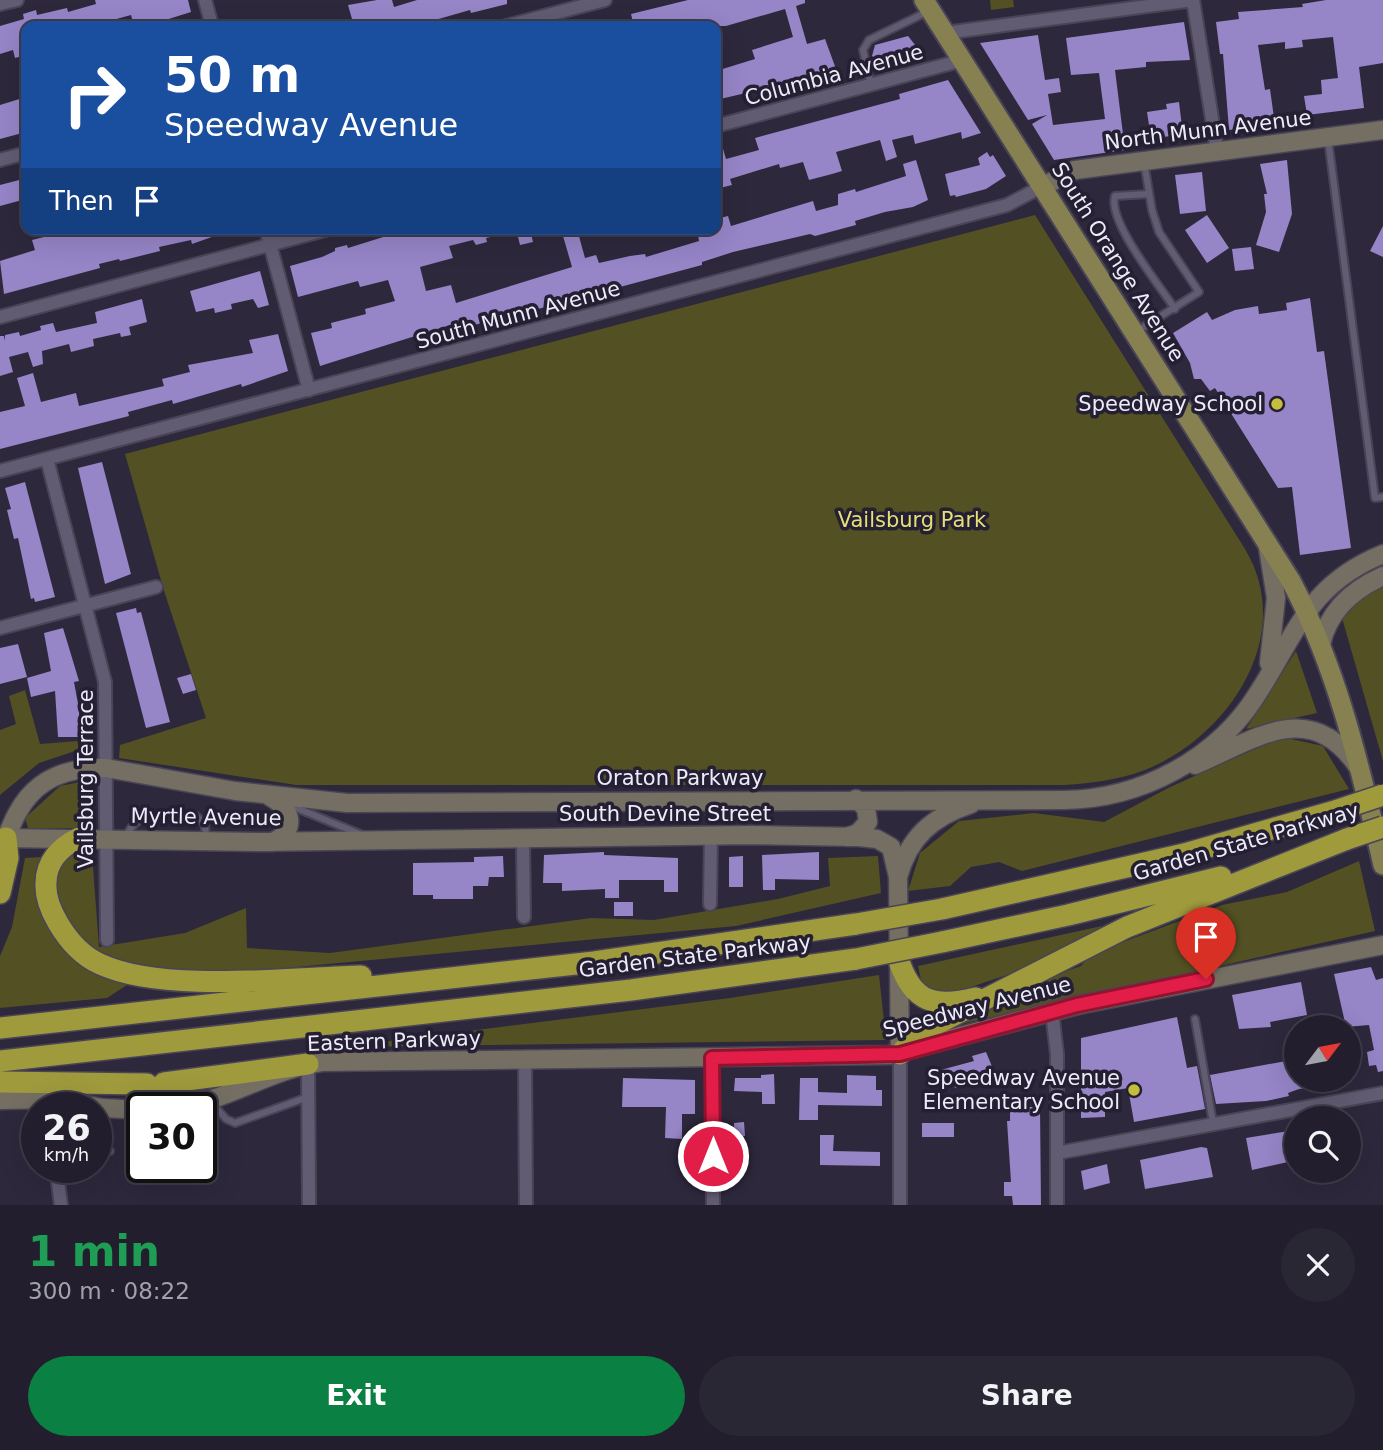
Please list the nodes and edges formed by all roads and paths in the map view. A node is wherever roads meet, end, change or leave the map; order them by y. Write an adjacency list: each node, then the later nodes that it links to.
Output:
1 (16, 0): 5 (street)
2 (205, 0): 7 (street)
3 (605, 0): 8 (street)
4 (1193, 0): 9 (street); 15 (street)
5 (0, 4)
6 (928, 5): 9 (main road, South Orange Avenue); 11 (lane)
7 (211, 21)
8 (525, 21)
9 (946, 33): 10 (main road, South Orange Avenue)
10 (963, 60): 11 (street, Columbia Avenue); 19 (main road, South Orange Avenue)
11 (871, 85): 12 (street, Columbia Avenue)
12 (721, 125)
13 (1383, 130): 14 (main road, North Munn Avenue)
14 (1328, 137): 15 (main road, North Munn Avenue); 30 (lane)
15 (1217, 150): 18 (main road, North Munn Avenue)
16 (21, 154): 17 (street)
17 (0, 160)
18 (1144, 160): 19 (main road, North Munn Avenue); 20 (lane)
19 (1043, 186): 26 (main road, South Orange Avenue); 27 (street, South Munn Avenue)
20 (1149, 194): 24 (lane); 24 (lane)
21 (268, 235): 23 (street)
22 (307, 235): 23 (street)
23 (270, 245): 25 (street); 27 (street)
24 (1175, 309): 26 (lane)
25 (0, 317)
26 (1136, 332): 31 (main road, South Orange Avenue)
27 (309, 390): 28 (street, South Munn Avenue)
28 (47, 458): 29 (street, South Munn Avenue); 35 (street, Vailsburg Terrace)
29 (0, 471)
30 (1383, 497)
31 (1264, 535): 36 (main road, South Orange Avenue); 39 (main road)
32 (1383, 554): 36 (main road, Oraton Parkway)
33 (1383, 576): 38 (main road)
34 (156, 587): 35 (street)
35 (86, 605): 37 (street); 40 (street, Vailsburg Terrace)
36 (1306, 610): 38 (main road, South Orange Avenue); 39 (main road, Oraton Parkway)
37 (0, 628)
38 (1321, 645): 41 (main road, South Orange Avenue)
39 (1265, 682): 42 (main road, Oraton Parkway)
40 (106, 768): 43 (main road, Oraton Parkway); 54 (street, Vailsburg Terrace); 58 (main road, Oraton Parkway)
41 (1362, 773): 42 (main road); 60 (main road, South Orange Avenue)
42 (1155, 782): 46 (main road, Oraton Parkway)
43 (265, 794): 45 (main road, Oraton Parkway); 51 (lane); 59 (main road)
44 (1383, 795): 68 (highway, Garden State Parkway, bridge)
45 (856, 799): 46 (main road, Oraton Parkway); 49 (main road)
46 (988, 800): 61 (main road)
47 (1383, 827): 56 (highway, Garden State Parkway, bridge)
48 (711, 836): 49 (main road, South Devine Street); 53 (main road, South Devine Street); 63 (street)
49 (847, 837): 61 (main road, South Devine Street)
50 (79, 838): 54 (main road, Myrtle Avenue); 58 (main road, Myrtle Avenue); 68 (highway)
51 (370, 838): 52 (main road, Myrtle Avenue); 59 (main road, Myrtle Avenue)
52 (405, 838): 53 (main road, South Devine Street)
53 (523, 838): 64 (street)
54 (106, 839): 55 (main road, Myrtle Avenue); 65 (street, Vailsburg Terrace)
55 (125, 839): 57 (main road, Myrtle Avenue); 57 (lane)
56 (1347, 839): 69 (highway); 76 (highway, Garden State Parkway, bridge)
57 (207, 841): 59 (main road, Myrtle Avenue)
58 (3, 842): 62 (highway)
59 (273, 842)
60 (1383, 865)
61 (898, 877): 67 (main road)
62 (0, 893)
63 (710, 904)
64 (524, 917)
65 (107, 940)
66 (1383, 945): 70 (main road, Speedway Avenue)
67 (900, 961): 69 (highway); 73 (main road)
68 (500, 972): 72 (highway, Garden State Parkway)
69 (1005, 988): 73 (highway)
70 (1052, 1012): 73 (main road, Speedway Avenue); 87 (street)
71 (1195, 1019): 86 (lane)
72 (0, 1028)
73 (900, 1054): 74 (main road, Speedway Avenue); 93 (street)
74 (712, 1058): 75 (main road, Speedway Avenue); 92 (street)
75 (620, 1059): 77 (main road, Eastern Parkway)
76 (0, 1061)
77 (525, 1062): 78 (main road, Eastern Parkway); 91 (street)
78 (308, 1064): 79 (highway); 81 (main road, Eastern Parkway); 82 (street)
79 (0, 1082)
80 (1383, 1093): 86 (street)
81 (217, 1097)
82 (308, 1097): 85 (lane); 90 (street)
83 (0, 1100): 84 (main road)
84 (21, 1101)
85 (217, 1108)
86 (1213, 1125): 87 (street)
87 (1057, 1153): 94 (street)
88 (58, 1183): 89 (street)
89 (61, 1205)
90 (309, 1205)
91 (526, 1205)
92 (713, 1205)
93 (900, 1205)
94 (1057, 1205)

